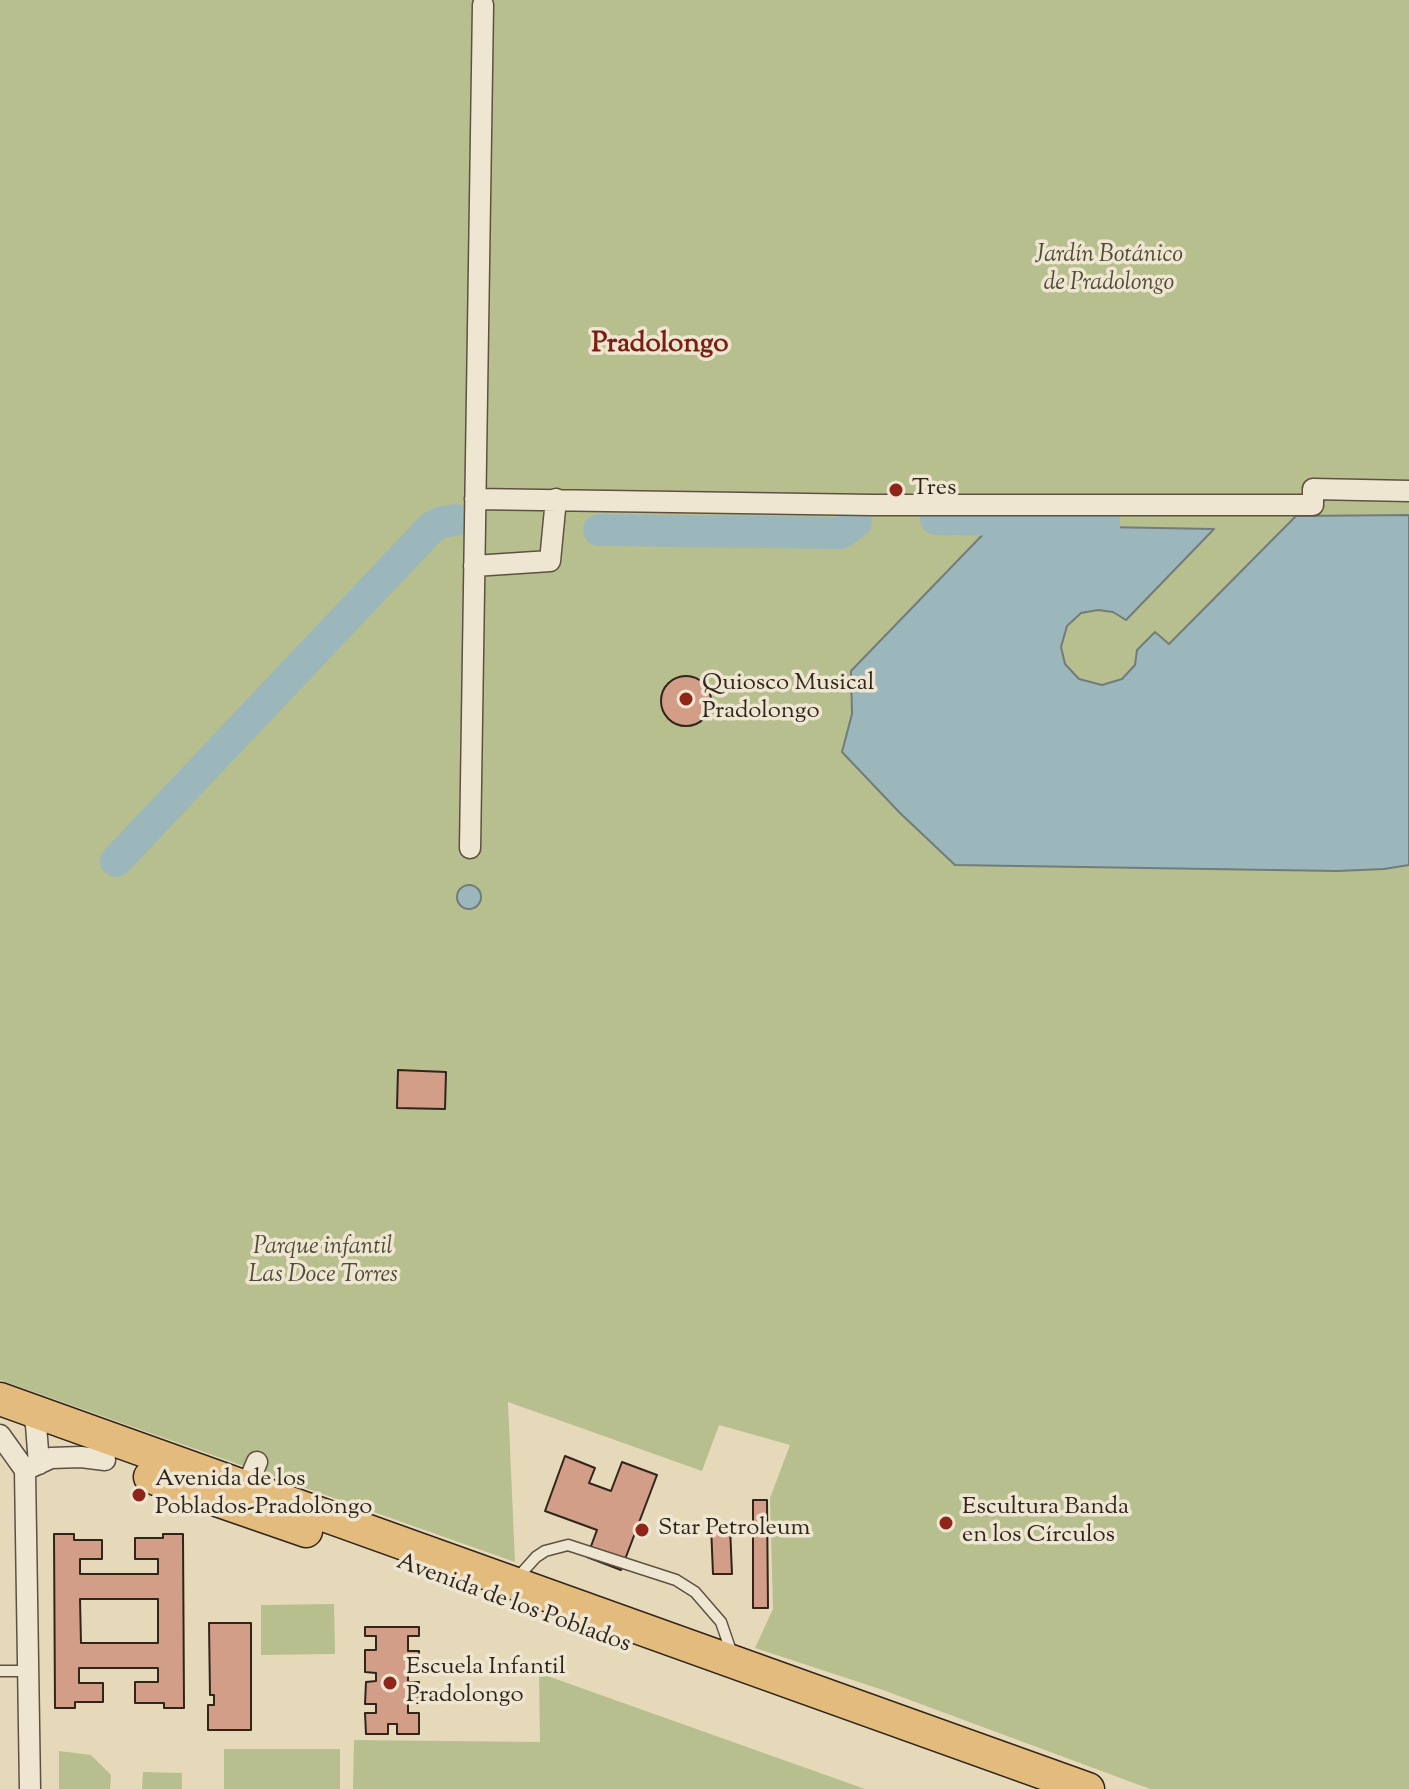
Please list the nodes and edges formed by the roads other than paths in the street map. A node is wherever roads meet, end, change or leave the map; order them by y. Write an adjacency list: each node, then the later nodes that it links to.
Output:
1 (483, 5): 3 (street)
2 (1409, 491): 4 (street)
3 (475, 499): 4 (street); 5 (street)
4 (556, 499): 5 (street)
5 (474, 566): 6 (street)
6 (470, 848)
7 (0, 1399): 10 (main road, Avenida de los Poblados)
8 (0, 1423): 10 (main road, Avenida de los Poblados)
9 (0, 1435): 10 (street)
10 (33, 1445): 11 (main road, Avenida de los Poblados); 14 (street); 16 (main road, Avenida de los Poblados)
11 (513, 1582): 12 (main road, Avenida de los Poblados); 12 (lane)
12 (733, 1660): 17 (main road, Avenida de los Poblados)
13 (0, 1671): 14 (lane)
14 (28, 1671): 15 (street)
15 (30, 1789)
16 (1026, 1789)
17 (1088, 1789)

